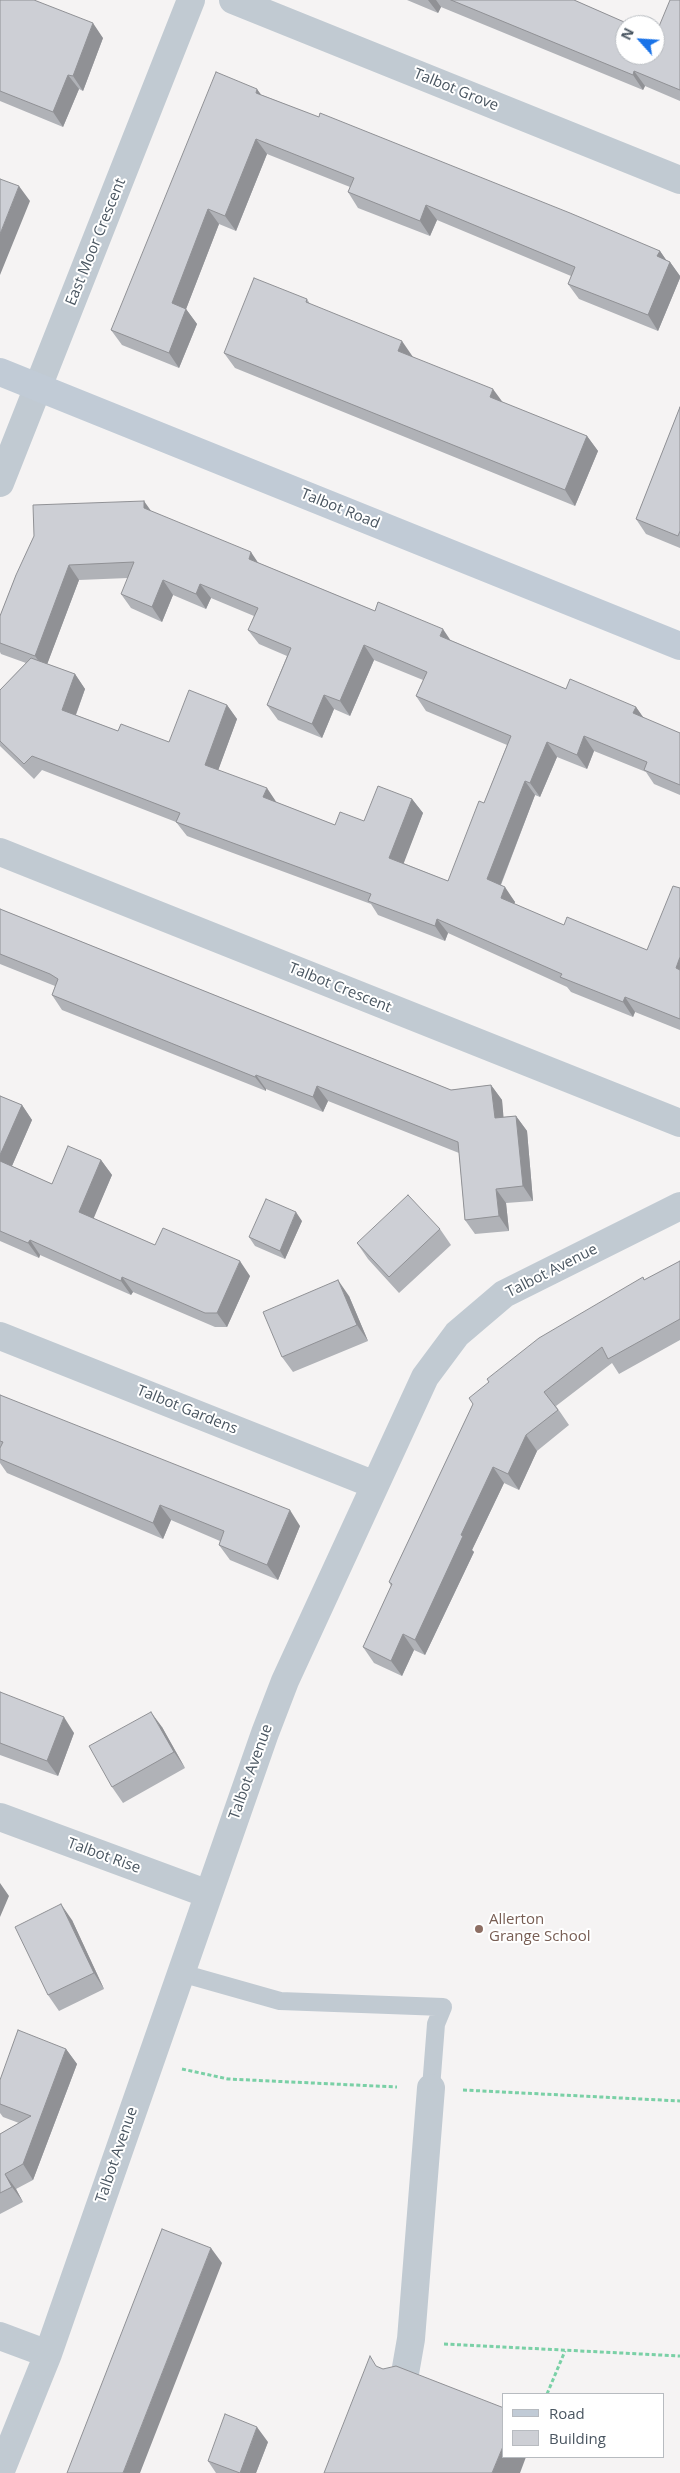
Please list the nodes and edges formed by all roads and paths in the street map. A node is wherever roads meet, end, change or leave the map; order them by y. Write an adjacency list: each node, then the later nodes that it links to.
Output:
1 (191, 0): 5 (street, East Moor Crescent)
2 (233, 0): 3 (street, Talbot Grove)
3 (680, 180)
4 (0, 372): 5 (street, Talbot Road)
5 (38, 387): 6 (street, East Moor Crescent); 7 (street, Talbot Road)
6 (0, 483)
7 (680, 646)
8 (0, 852): 9 (street, Talbot Crescent)
9 (680, 1123)
10 (680, 1206): 12 (street, Talbot Avenue)
11 (0, 1336): 12 (street, Talbot Gardens)
12 (375, 1485): 14 (street, Talbot Avenue)
13 (0, 1817): 14 (street, Talbot Rise)
14 (208, 1894): 15 (street, Talbot Avenue)
15 (181, 1972): 16 (lane); 20 (street, Talbot Avenue)
16 (431, 2088): 18 (street)
17 (0, 2336): 20 (street)
18 (412, 2339): 19 (path); 22 (street)
19 (565, 2351): 21 (path); 23 (path)
20 (48, 2354): 24 (street, Talbot Avenue)
21 (680, 2356)
22 (404, 2380)
23 (547, 2393)
24 (0, 2473)

